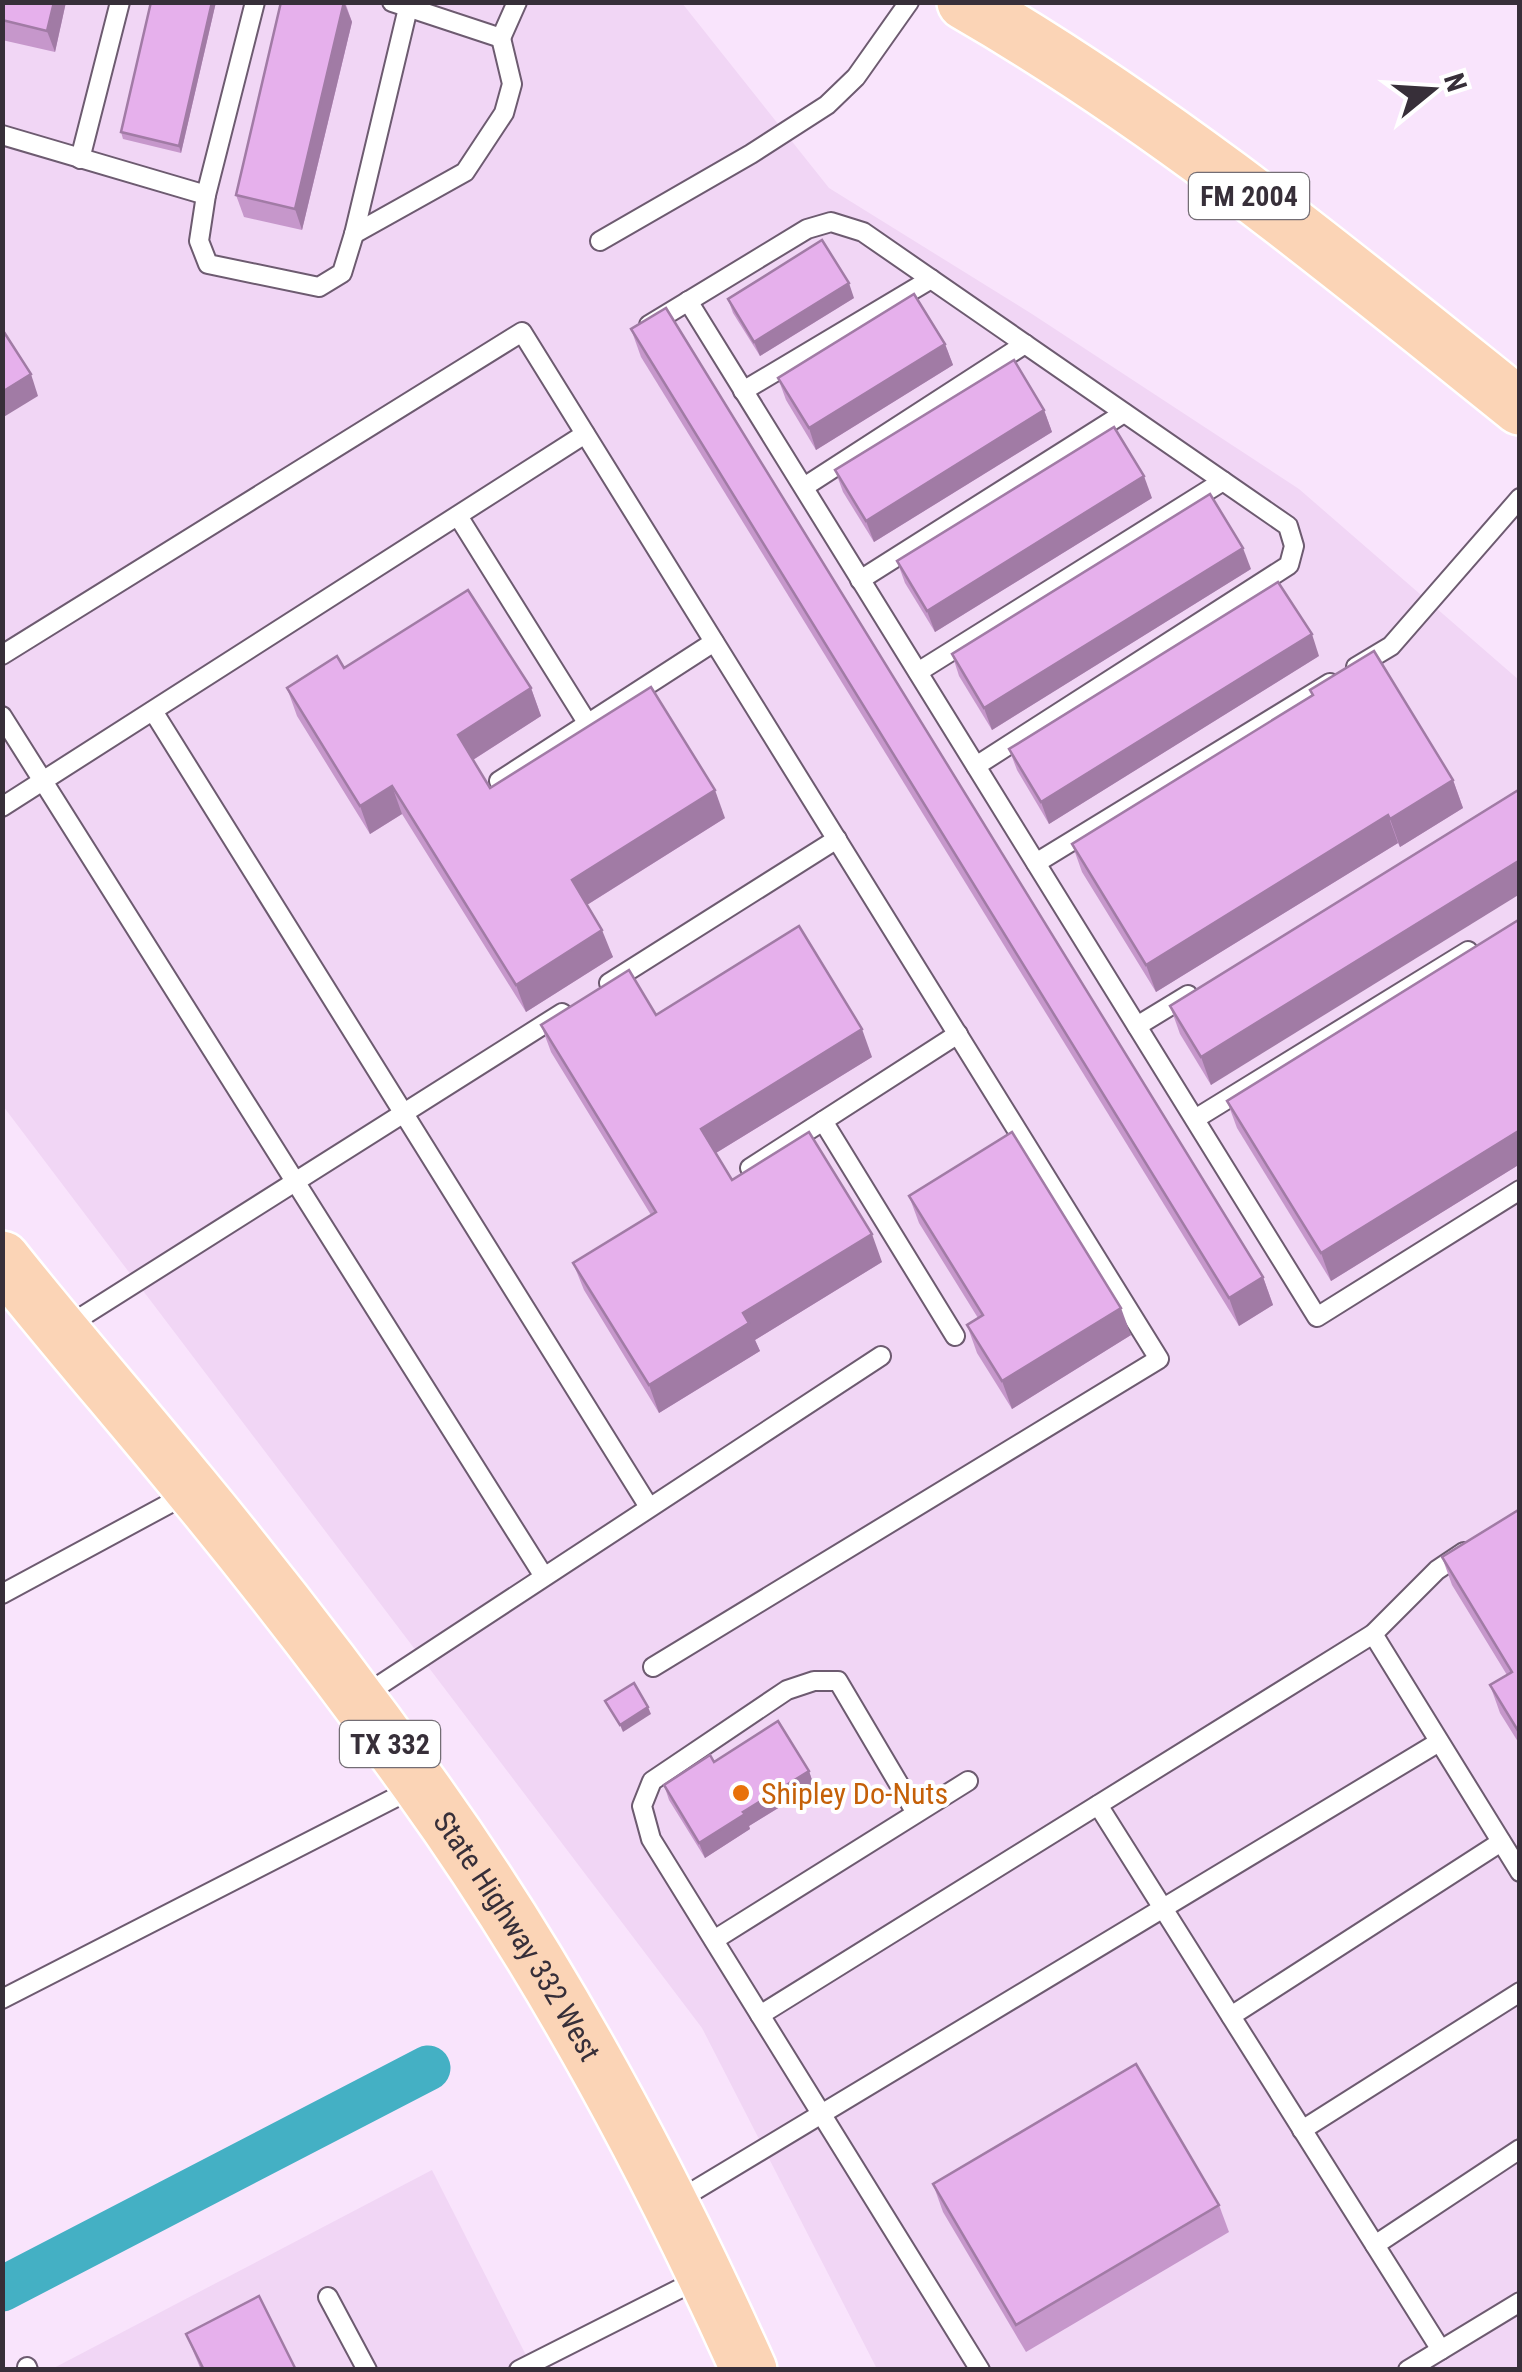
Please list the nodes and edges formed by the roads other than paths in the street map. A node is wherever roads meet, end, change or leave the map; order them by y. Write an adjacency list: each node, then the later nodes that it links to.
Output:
1 (120, 2): 9 (lane)
2 (255, 2): 10 (lane)
3 (517, 2): 7 (lane)
4 (908, 2): 12 (lane)
5 (966, 2): 18 (main road, FM 2004 / FM 2004)
6 (400, 5): 7 (lane); 11 (lane)
7 (501, 38): 11 (lane)
8 (2, 135): 9 (lane)
9 (80, 159): 10 (lane)
10 (206, 195): 11 (lane)
11 (354, 234)
12 (600, 242)
13 (931, 279): 14 (lane); 16 (lane); 17 (lane)
14 (688, 301): 15 (lane); 17 (lane)
15 (636, 333)
16 (1026, 344): 19 (lane); 22 (lane)
17 (743, 390): 22 (lane)
18 (1520, 407)
19 (1124, 414): 21 (lane); 25 (lane)
20 (585, 434): 24 (lane); 26 (lane); 27 (lane)
21 (1223, 481): 28 (lane); 32 (lane)
22 (804, 488): 25 (lane)
23 (1520, 498): 37 (lane)
24 (458, 516): 29 (lane); 31 (lane)
25 (860, 580): 28 (lane)
26 (714, 642): 31 (lane); 36 (lane)
27 (2, 655)
28 (918, 672): 32 (lane)
29 (153, 711): 33 (lane); 44 (lane)
30 (2, 716): 33 (lane)
31 (588, 724): 34 (lane)
32 (976, 766): 37 (lane)
33 (44, 780): 35 (lane); 48 (lane)
34 (499, 781)
35 (2, 807)
36 (837, 839): 40 (lane); 43 (lane)
37 (1036, 863): 42 (lane)
38 (1487, 939): 45 (lane)
39 (1204, 986): 42 (lane)
40 (587, 997)
41 (570, 1007): 44 (lane)
42 (1137, 1026): 45 (lane)
43 (958, 1034): 46 (lane); 60 (lane)
44 (403, 1112): 48 (lane); 55 (lane)
45 (1194, 1118): 49 (lane)
46 (823, 1120): 47 (lane); 52 (lane)
47 (750, 1168)
48 (295, 1180): 51 (lane); 57 (lane)
49 (1520, 1190)
50 (2, 1259): 51 (main road, State Highway 332 West / TX 332)
51 (61, 1330): 54 (main road, State Highway 332 West / TX 332)
52 (955, 1336)
53 (881, 1356): 55 (lane)
54 (194, 1490): 58 (lane); 61 (main road, State Highway 332 West / TX 332)
55 (648, 1507): 57 (lane)
56 (1486, 1537): 59 (lane)
57 (543, 1575): 61 (lane)
58 (2, 1594)
59 (1373, 1634): 62 (lane); 65 (lane)
60 (653, 1667)
61 (357, 1700): 64 (main road, State Highway 332 West / TX 332)
62 (1439, 1742): 67 (lane); 69 (lane)
63 (968, 1781): 66 (lane)
64 (420, 1785): 72 (lane); 78 (main road, State Highway 332 West / TX 332)
65 (1098, 1805): 69 (lane); 73 (lane)
66 (916, 1813): 70 (lane); 70 (lane)
67 (1502, 1842): 68 (lane); 74 (lane)
68 (1520, 1872)
69 (1162, 1907): 74 (lane); 75 (lane)
70 (714, 1940): 73 (lane)
71 (1520, 1992): 76 (lane)
72 (2, 1999)
73 (760, 2015): 75 (lane)
74 (1231, 2016): 76 (lane)
75 (820, 2112): 78 (lane); 87 (lane)
76 (1302, 2130): 79 (lane)
77 (1520, 2148): 79 (lane)
78 (672, 2204): 80 (main road, State Highway 332 West / TX 332)
79 (1374, 2245): 83 (lane)
80 (706, 2276): 85 (lane); 86 (main road, State Highway 332 West / TX 332)
81 (328, 2297): 84 (lane)
82 (1520, 2302): 83 (lane)
83 (1441, 2350): 88 (lane)
84 (366, 2370)
85 (519, 2370)
86 (749, 2370)
87 (980, 2370)
88 (1408, 2370)

